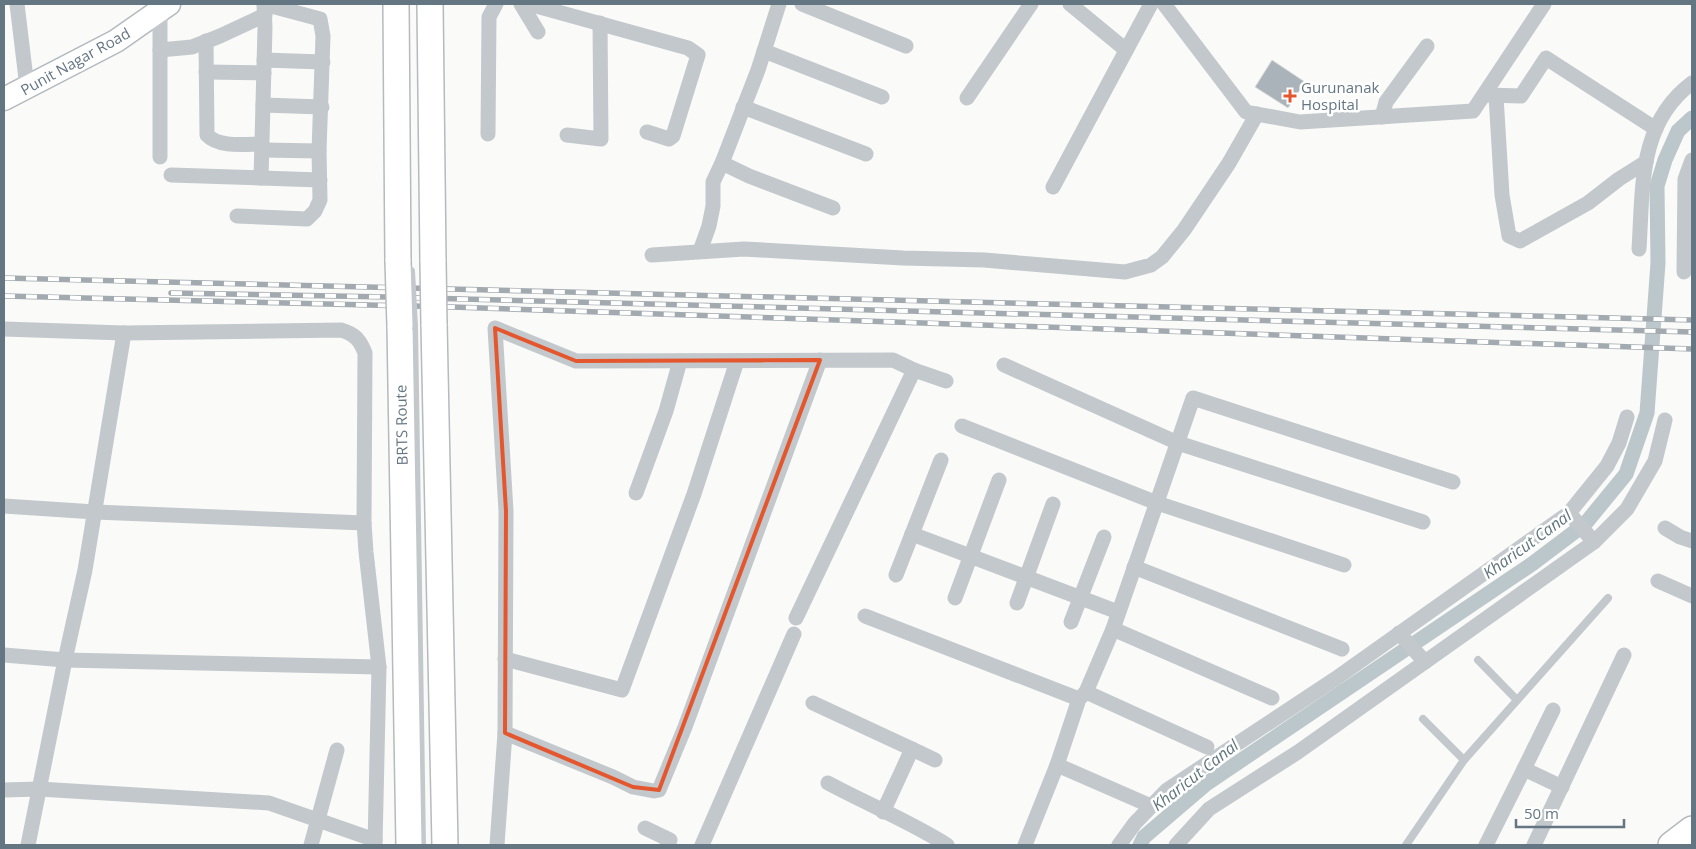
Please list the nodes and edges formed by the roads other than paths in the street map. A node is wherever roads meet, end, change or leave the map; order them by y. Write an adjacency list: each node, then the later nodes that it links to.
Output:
1 (17, 4): 28 (street)
2 (396, 4): 58 (main road)
3 (430, 4): 58 (main road)
4 (496, 4): 40 (street)
5 (521, 4): 17 (street)
6 (529, 4): 16 (street)
7 (779, 4): 23 (street)
8 (802, 4): 19 (street)
9 (1032, 4): 31 (street)
10 (1070, 4): 22 (street)
11 (1151, 4): 22 (street)
12 (1164, 4): 36 (street)
13 (1544, 4): 29 (street)
14 (162, 6): 21 (street); 28 (street, Punit Nagar Road)
15 (264, 7): 18 (street); 24 (street); 25 (street)
16 (600, 23): 39 (street); 41 (street)
17 (538, 32)
18 (206, 41): 21 (street); 26 (street)
19 (906, 46)
20 (1427, 46): 37 (street)
21 (160, 50): 45 (street)
22 (1126, 50): 52 (street)
23 (764, 51): 30 (street); 35 (street)
24 (322, 62): 25 (street); 34 (street)
25 (264, 67): 26 (street); 33 (street)
26 (206, 72): 42 (street)
27 (1692, 83): 38 (street)
28 (28, 87): 32 (street, Punit Nagar Road)
29 (1490, 96): 37 (street); 38 (street); 47 (street)
30 (882, 97)
31 (967, 98)
32 (4, 99)
33 (263, 104): 34 (street); 42 (street)
34 (322, 107): 43 (street)
35 (743, 107): 44 (street); 48 (street)
36 (1257, 114): 37 (street); 56 (street)
37 (1382, 117)
38 (1656, 129): 47 (street)
39 (647, 132)
40 (488, 134)
41 (568, 135)
42 (262, 147): 43 (street); 50 (street)
43 (319, 151): 51 (street)
44 (866, 154)
45 (160, 157)
46 (1692, 160): 59 (street)
47 (1646, 162): 55 (street)
48 (722, 163): 53 (street); 56 (street)
49 (170, 176): 50 (street)
50 (261, 178): 51 (street)
51 (320, 180): 54 (street)
52 (1053, 187)
53 (833, 208)
54 (237, 216)
55 (1639, 249)
56 (700, 251): 57 (street)
57 (652, 255)
58 (414, 262): 60 (main road, bridge); 60 (main road, bridge)
59 (1684, 272)
60 (416, 326): 141 (main road); 142 (lane, BRTS Route); 143 (main road)
61 (4, 329): 62 (street)
62 (124, 333): 80 (street); 83 (street)
63 (820, 360): 65 (street); 67 (street); 121 (street)
64 (680, 361): 65 (street); 76 (street); 110 (street)
65 (737, 361): 110 (street)
66 (1004, 365): 72 (street)
67 (914, 370): 68 (street); 102 (street)
68 (946, 382)
69 (1626, 418): 81 (street)
70 (1665, 420): 87 (street)
71 (962, 426): 77 (street)
72 (1178, 443): 75 (street); 77 (street); 82 (street)
73 (941, 460): 85 (street)
74 (999, 480): 89 (street)
75 (1453, 482)
76 (636, 493)
77 (1157, 503): 90 (street); 91 (street)
78 (1053, 504): 93 (street)
79 (4, 506): 80 (street)
80 (95, 512): 83 (street); 111 (street)
81 (1571, 514): 87 (street); 105 (street)
82 (1423, 522)
83 (364, 523): 114 (street)
84 (1665, 528): 88 (street)
85 (912, 534): 89 (street); 92 (street)
86 (1104, 537): 97 (street)
87 (1592, 540): 113 (street)
88 (1692, 541)
89 (971, 557): 93 (street); 96 (street)
90 (1344, 565)
91 (1134, 567): 100 (street); 107 (street)
92 (896, 575)
93 (1026, 578): 97 (street); 99 (street)
94 (1658, 581): 95 (street)
95 (1692, 596)
96 (955, 598)
97 (1080, 598): 100 (street); 103 (street)
98 (1608, 598): 117 (lane)
99 (1016, 603)
100 (1118, 612): 104 (street)
101 (865, 616): 115 (street)
102 (796, 618)
103 (1071, 622)
104 (1113, 629): 115 (street); 116 (street)
105 (1399, 633): 113 (street); 133 (street)
106 (794, 634): 146 (street)
107 (1342, 649)
108 (1624, 655): 130 (street)
109 (4, 656): 111 (street)
110 (505, 659): 121 (street)
111 (65, 660): 114 (street); 132 (street)
112 (1478, 660): 117 (lane)
113 (1425, 662): 150 (street)
114 (379, 667): 138 (street)
115 (1083, 696): 122 (street); 127 (street)
116 (1272, 698)
117 (1517, 700): 126 (lane)
118 (813, 703): 124 (street)
119 (1553, 710): 128 (street)
120 (1423, 719): 126 (lane)
121 (505, 733): 144 (street)
122 (1207, 747)
123 (337, 750): 135 (street)
124 (912, 750): 125 (street); 134 (street)
125 (935, 760)
126 (1464, 760): 151 (lane)
127 (1057, 765): 133 (street); 148 (street)
128 (1524, 769): 130 (street); 152 (street)
129 (828, 783): 134 (street)
130 (1562, 787): 153 (street)
131 (4, 790): 132 (street)
132 (39, 790): 135 (street); 139 (street)
133 (1151, 806): 149 (street)
134 (883, 812): 147 (street)
135 (319, 821): 138 (street); 140 (street)
136 (645, 828): 145 (street)
137 (1692, 829): 154 (main road)
138 (375, 843)
139 (28, 845)
140 (311, 845)
141 (410, 845)
142 (422, 845)
143 (444, 845)
144 (497, 845)
145 (667, 845)
146 (702, 845)
147 (947, 845)
148 (1026, 845)
149 (1119, 845)
150 (1176, 845)
151 (1406, 845)
152 (1486, 845)
153 (1534, 845)
154 (1672, 845)

